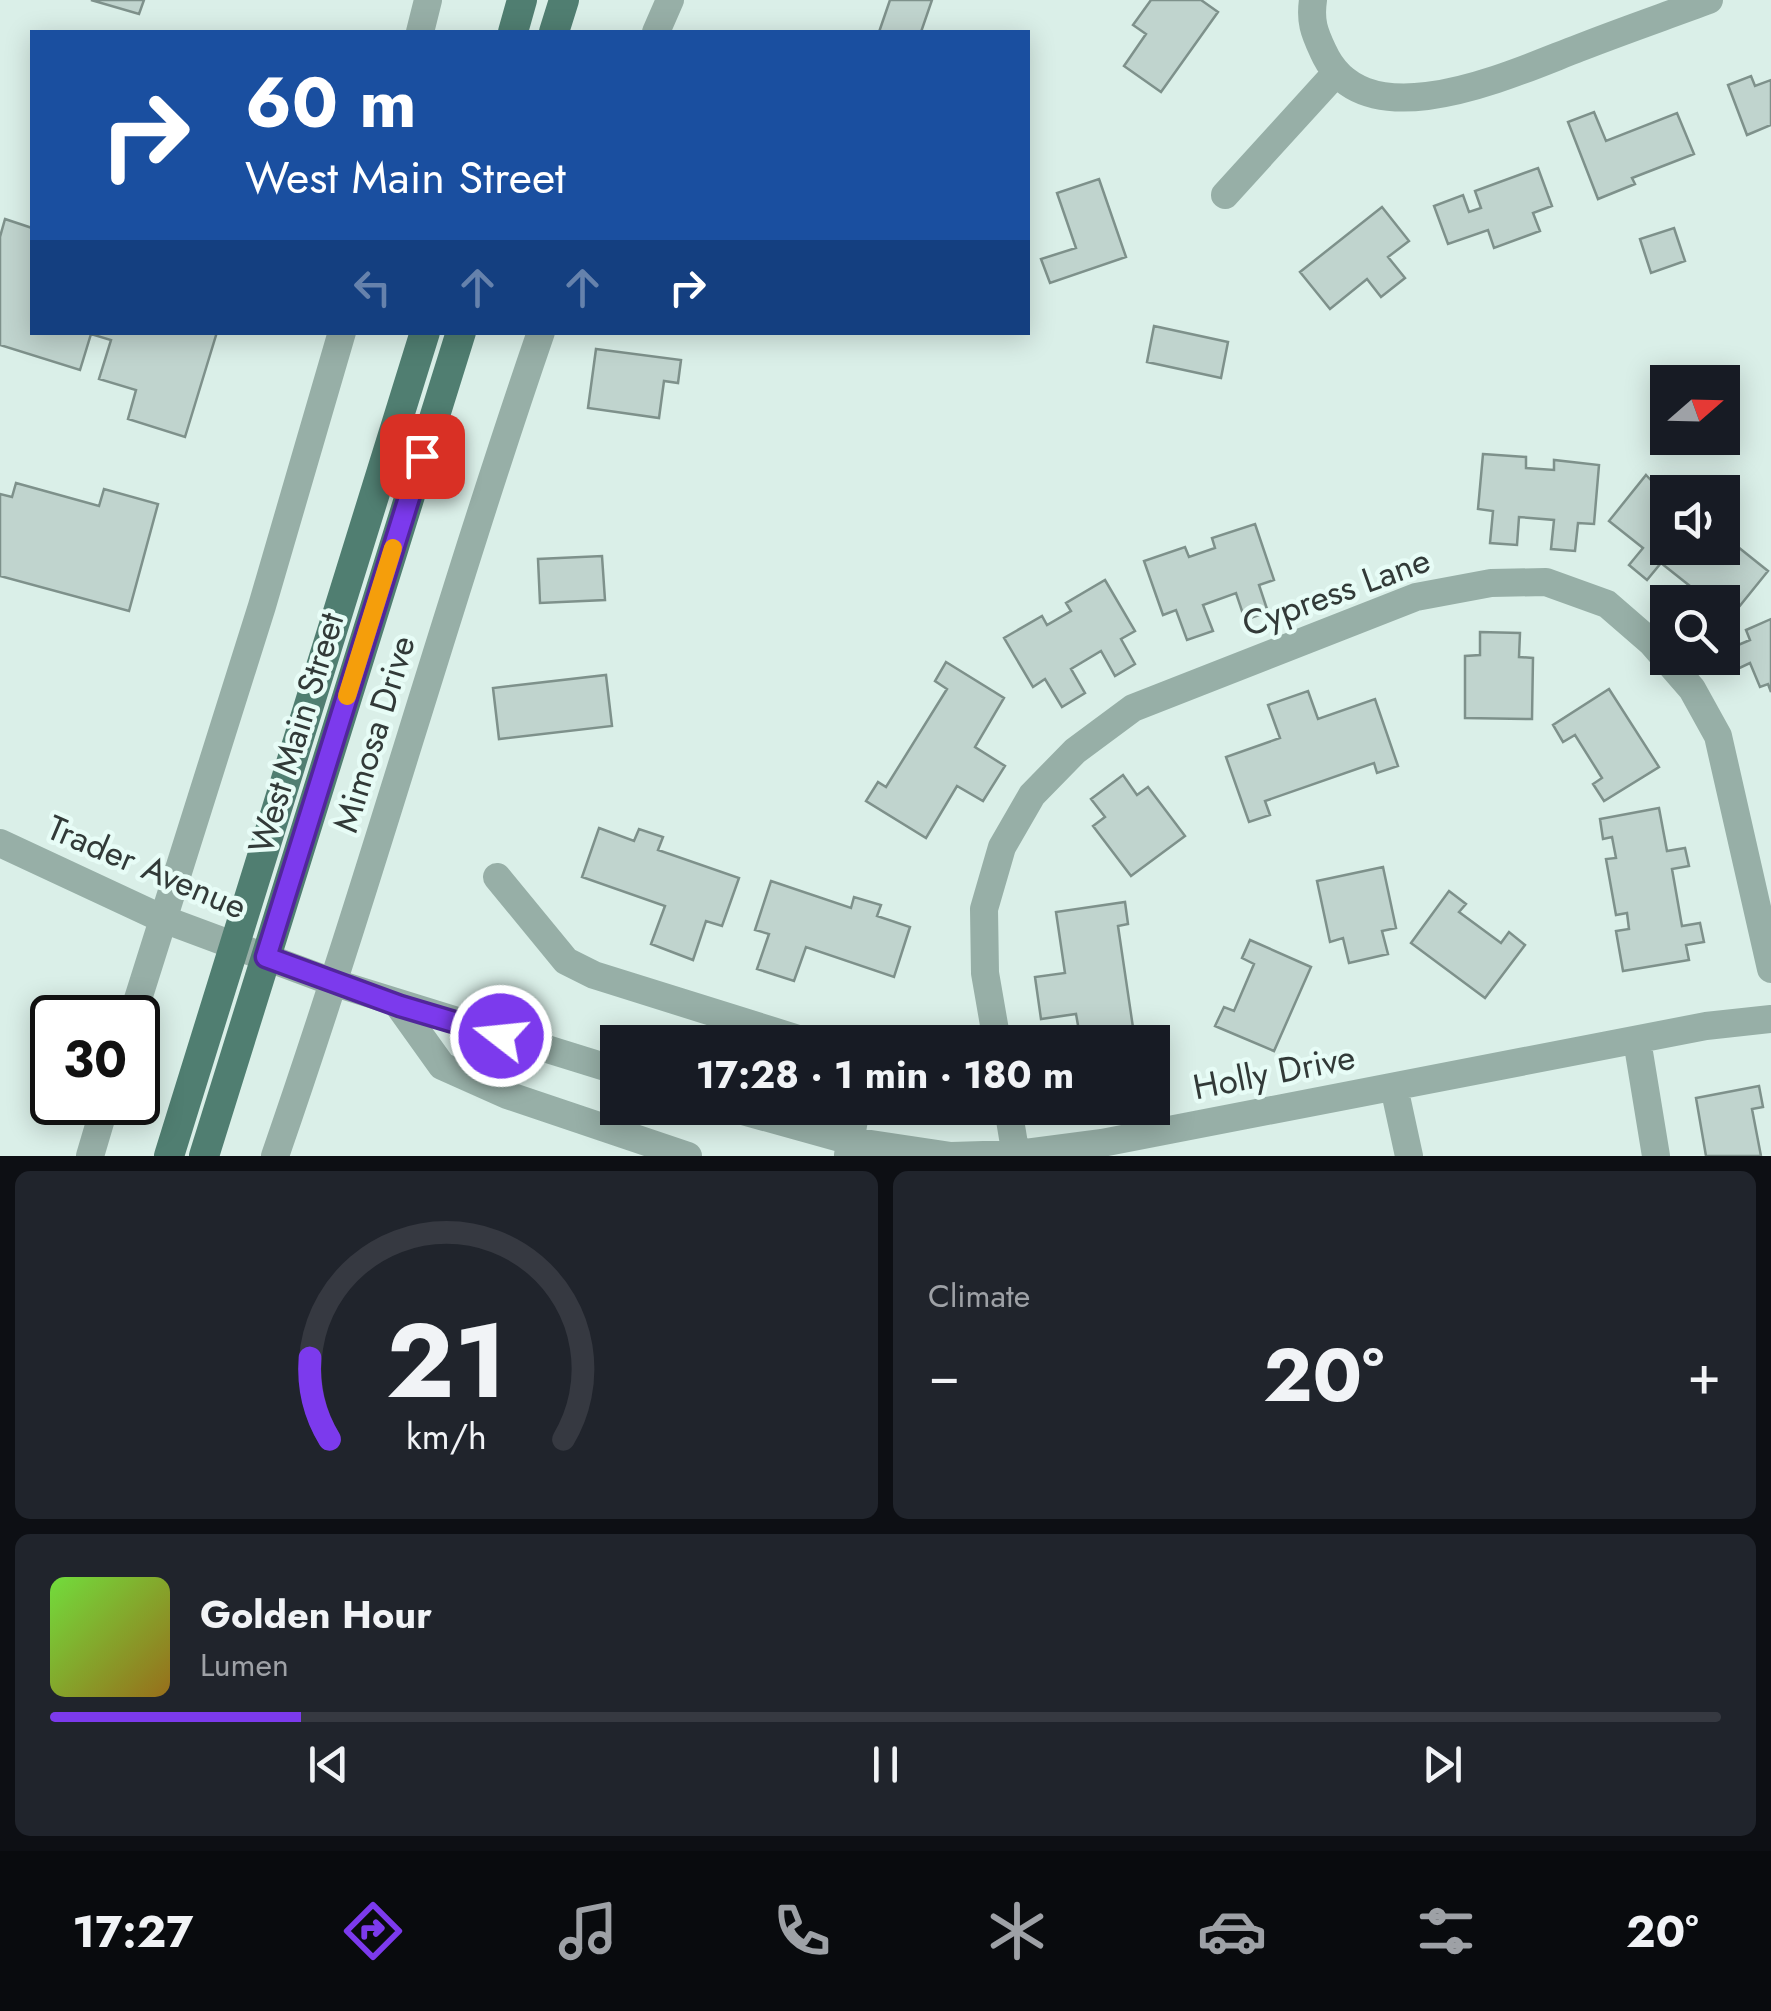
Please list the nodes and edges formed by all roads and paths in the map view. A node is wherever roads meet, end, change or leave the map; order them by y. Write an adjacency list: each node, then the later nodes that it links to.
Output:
1 (428, 0): 7 (street)
2 (522, 0): 8 (main road)
3 (564, 0): 9 (main road)
4 (670, 0): 10 (street)
5 (1313, 0): 11 (street)
6 (1709, 0): 11 (street)
7 (420, 30)
8 (514, 30)
9 (555, 30)
10 (657, 30)
11 (1336, 73): 12 (street)
12 (1224, 195)
13 (341, 335): 19 (street)
14 (425, 335): 20 (main road, West Main Street)
15 (460, 335): 21 (main road, West Main Street)
16 (540, 335): 23 (street, Mimosa Drive)
17 (0, 843): 19 (street, Trader Avenue)
18 (497, 877): 27 (street)
19 (163, 919): 20 (street, Trader Avenue); 24 (street)
20 (234, 946): 21 (street, Trader Avenue); 38 (main road, West Main Street)
21 (266, 957): 23 (street); 39 (main road, West Main Street)
22 (1771, 968): 28 (street, Cypress Lane)
23 (335, 983): 25 (street); 40 (street, Mimosa Drive)
24 (139, 995)
25 (400, 1006): 30 (street); 41 (street)
26 (1771, 1019): 29 (street, Holly Drive)
27 (756, 1025)
28 (994, 1025)
29 (1636, 1040): 31 (street, Holly Drive); 44 (street)
30 (600, 1067)
31 (1394, 1086): 36 (street, Holly Drive); 43 (street)
32 (99, 1125): 37 (street)
33 (781, 1125): 35 (street, Holly Drive)
34 (1011, 1125): 36 (street)
35 (850, 1149): 36 (street, Holly Drive); 42 (street)
36 (1016, 1155)
37 (90, 1156)
38 (169, 1156)
39 (204, 1156)
40 (275, 1156)
41 (688, 1156)
42 (821, 1156)
43 (1409, 1156)
44 (1656, 1156)

